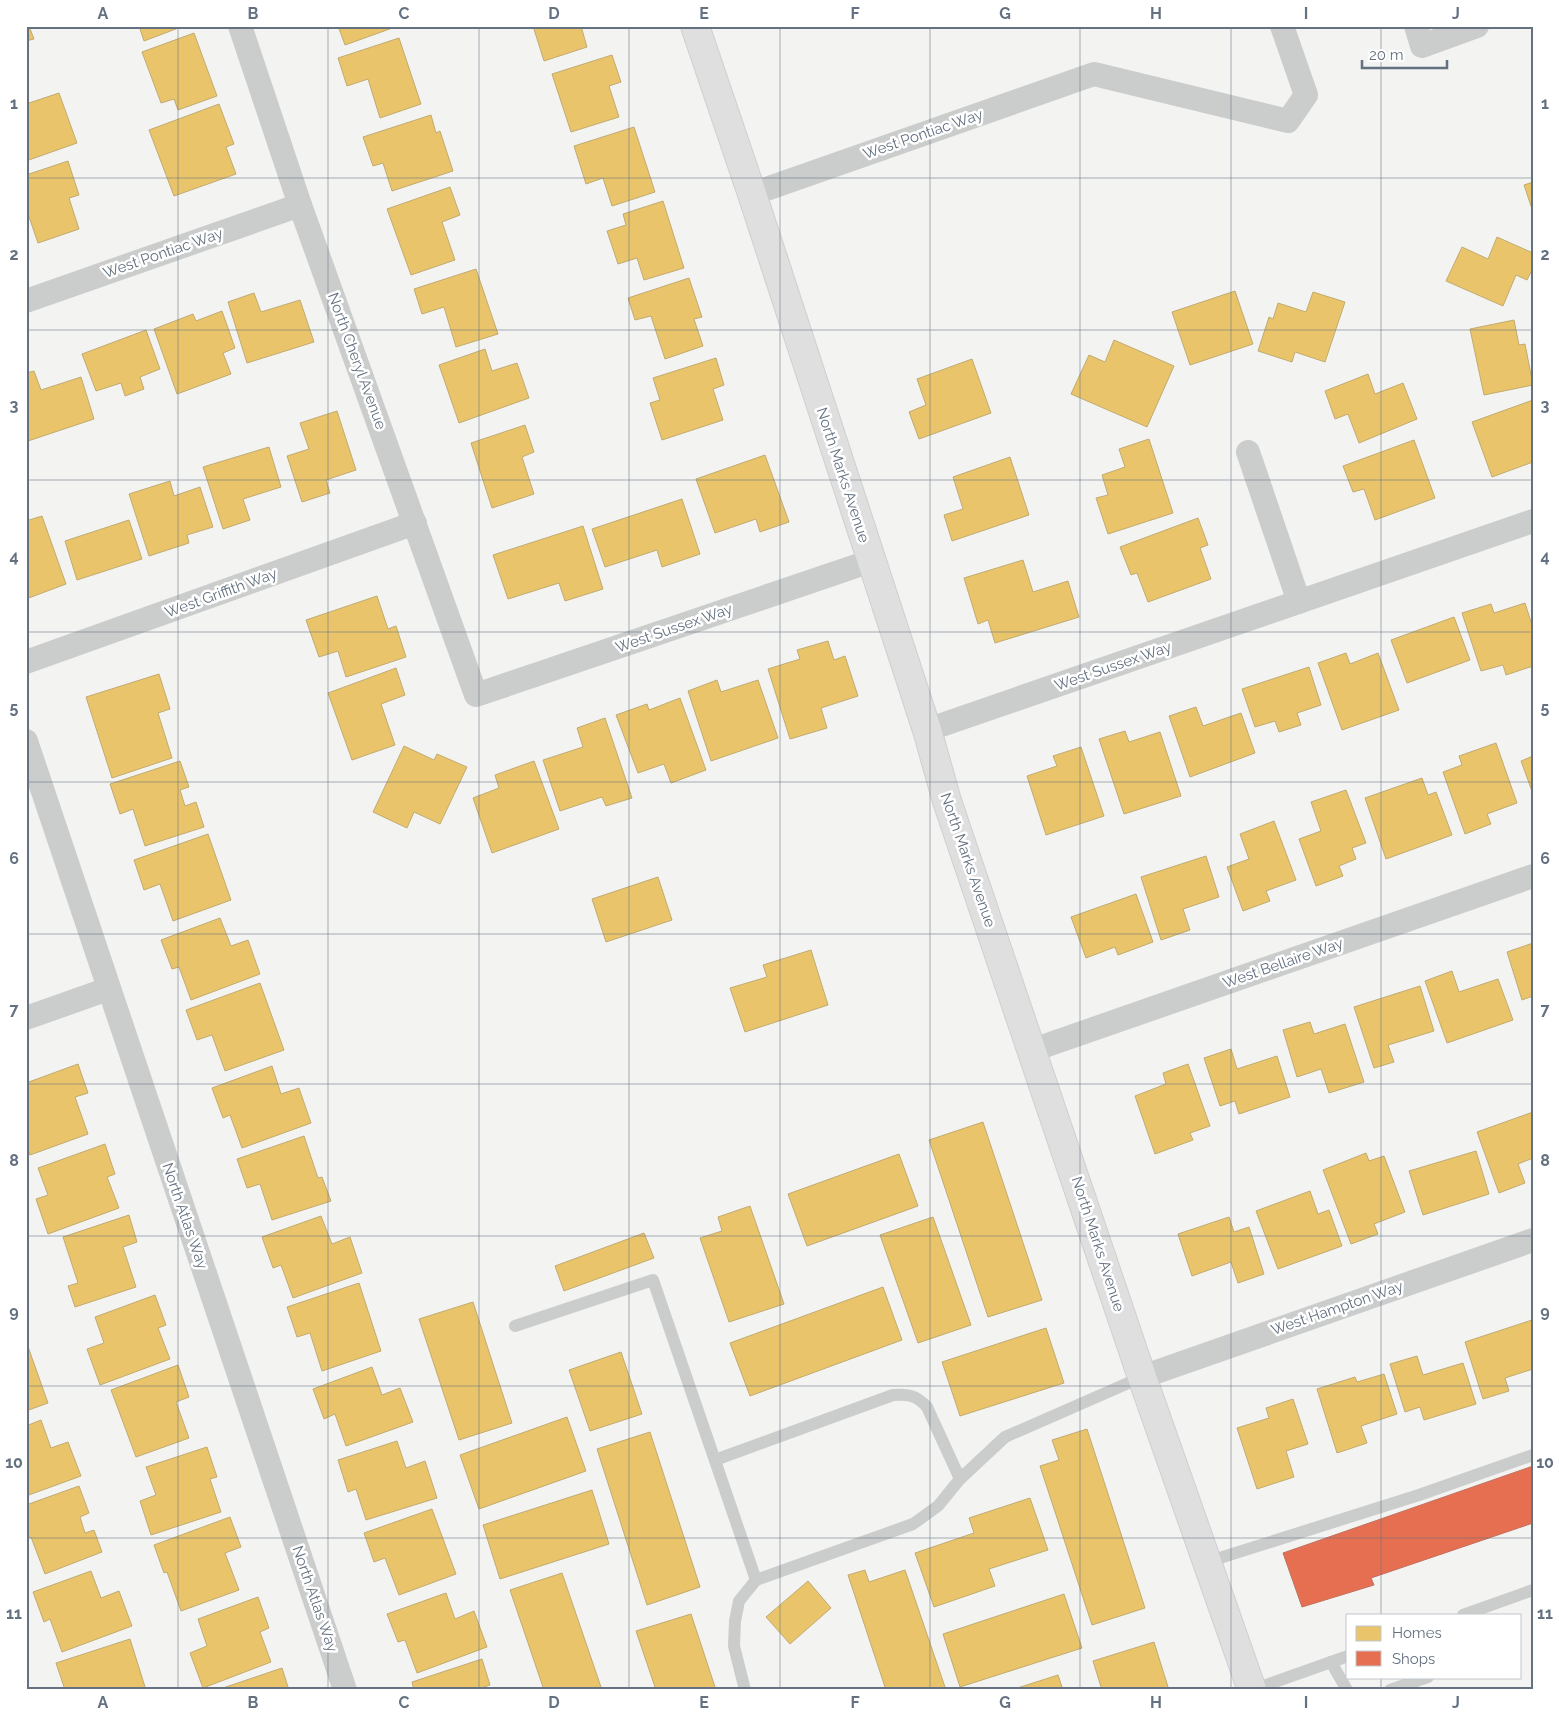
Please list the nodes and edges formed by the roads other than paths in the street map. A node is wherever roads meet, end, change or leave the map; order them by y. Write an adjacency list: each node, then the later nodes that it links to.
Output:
1 (240, 26): 7 (street, North Cheryl Avenue)
2 (695, 26): 6 (main road, North Marks Avenue)
3 (1282, 26): 6 (street, West Pontiac Way)
4 (1416, 26): 5 (street)
5 (1477, 26)
6 (752, 194): 12 (main road, North Marks Avenue)
7 (300, 205): 8 (street, West Pontiac Way); 11 (street, North Cheryl Avenue)
8 (26, 301)
9 (1248, 452): 13 (street)
10 (1533, 521): 13 (street, West Sussex Way)
11 (415, 523): 14 (street, West Griffith Way); 15 (street, North Cheryl Avenue)
12 (871, 560): 15 (street, West Sussex Way); 16 (main road, North Marks Avenue)
13 (1299, 602): 16 (street, West Sussex Way)
14 (26, 662)
15 (476, 695)
16 (927, 730): 21 (main road, North Marks Avenue)
17 (26, 741): 19 (street, North Atlas Way)
18 (1533, 876): 21 (street, West Bellaire Way)
19 (108, 989): 20 (street); 35 (street, North Atlas Way)
20 (26, 1018)
21 (1033, 1050): 24 (main road, North Marks Avenue)
22 (1533, 1240): 24 (street, West Hampton Way)
23 (515, 1326): 26 (lane)
24 (1142, 1376): 27 (lane); 28 (main road, North Marks Avenue)
25 (1533, 1455): 28 (lane)
26 (715, 1460): 27 (lane); 29 (lane)
27 (960, 1479): 29 (lane)
28 (1207, 1562): 37 (main road, North Marks Avenue)
29 (756, 1580): 36 (lane)
30 (1533, 1590): 31 (lane)
31 (1470, 1614)
32 (1346, 1657): 33 (lane)
33 (1331, 1662): 37 (lane); 38 (lane)
34 (1425, 1678): 39 (lane)
35 (345, 1690)
36 (745, 1690)
37 (1252, 1690)
38 (1346, 1690)
39 (1390, 1690)

